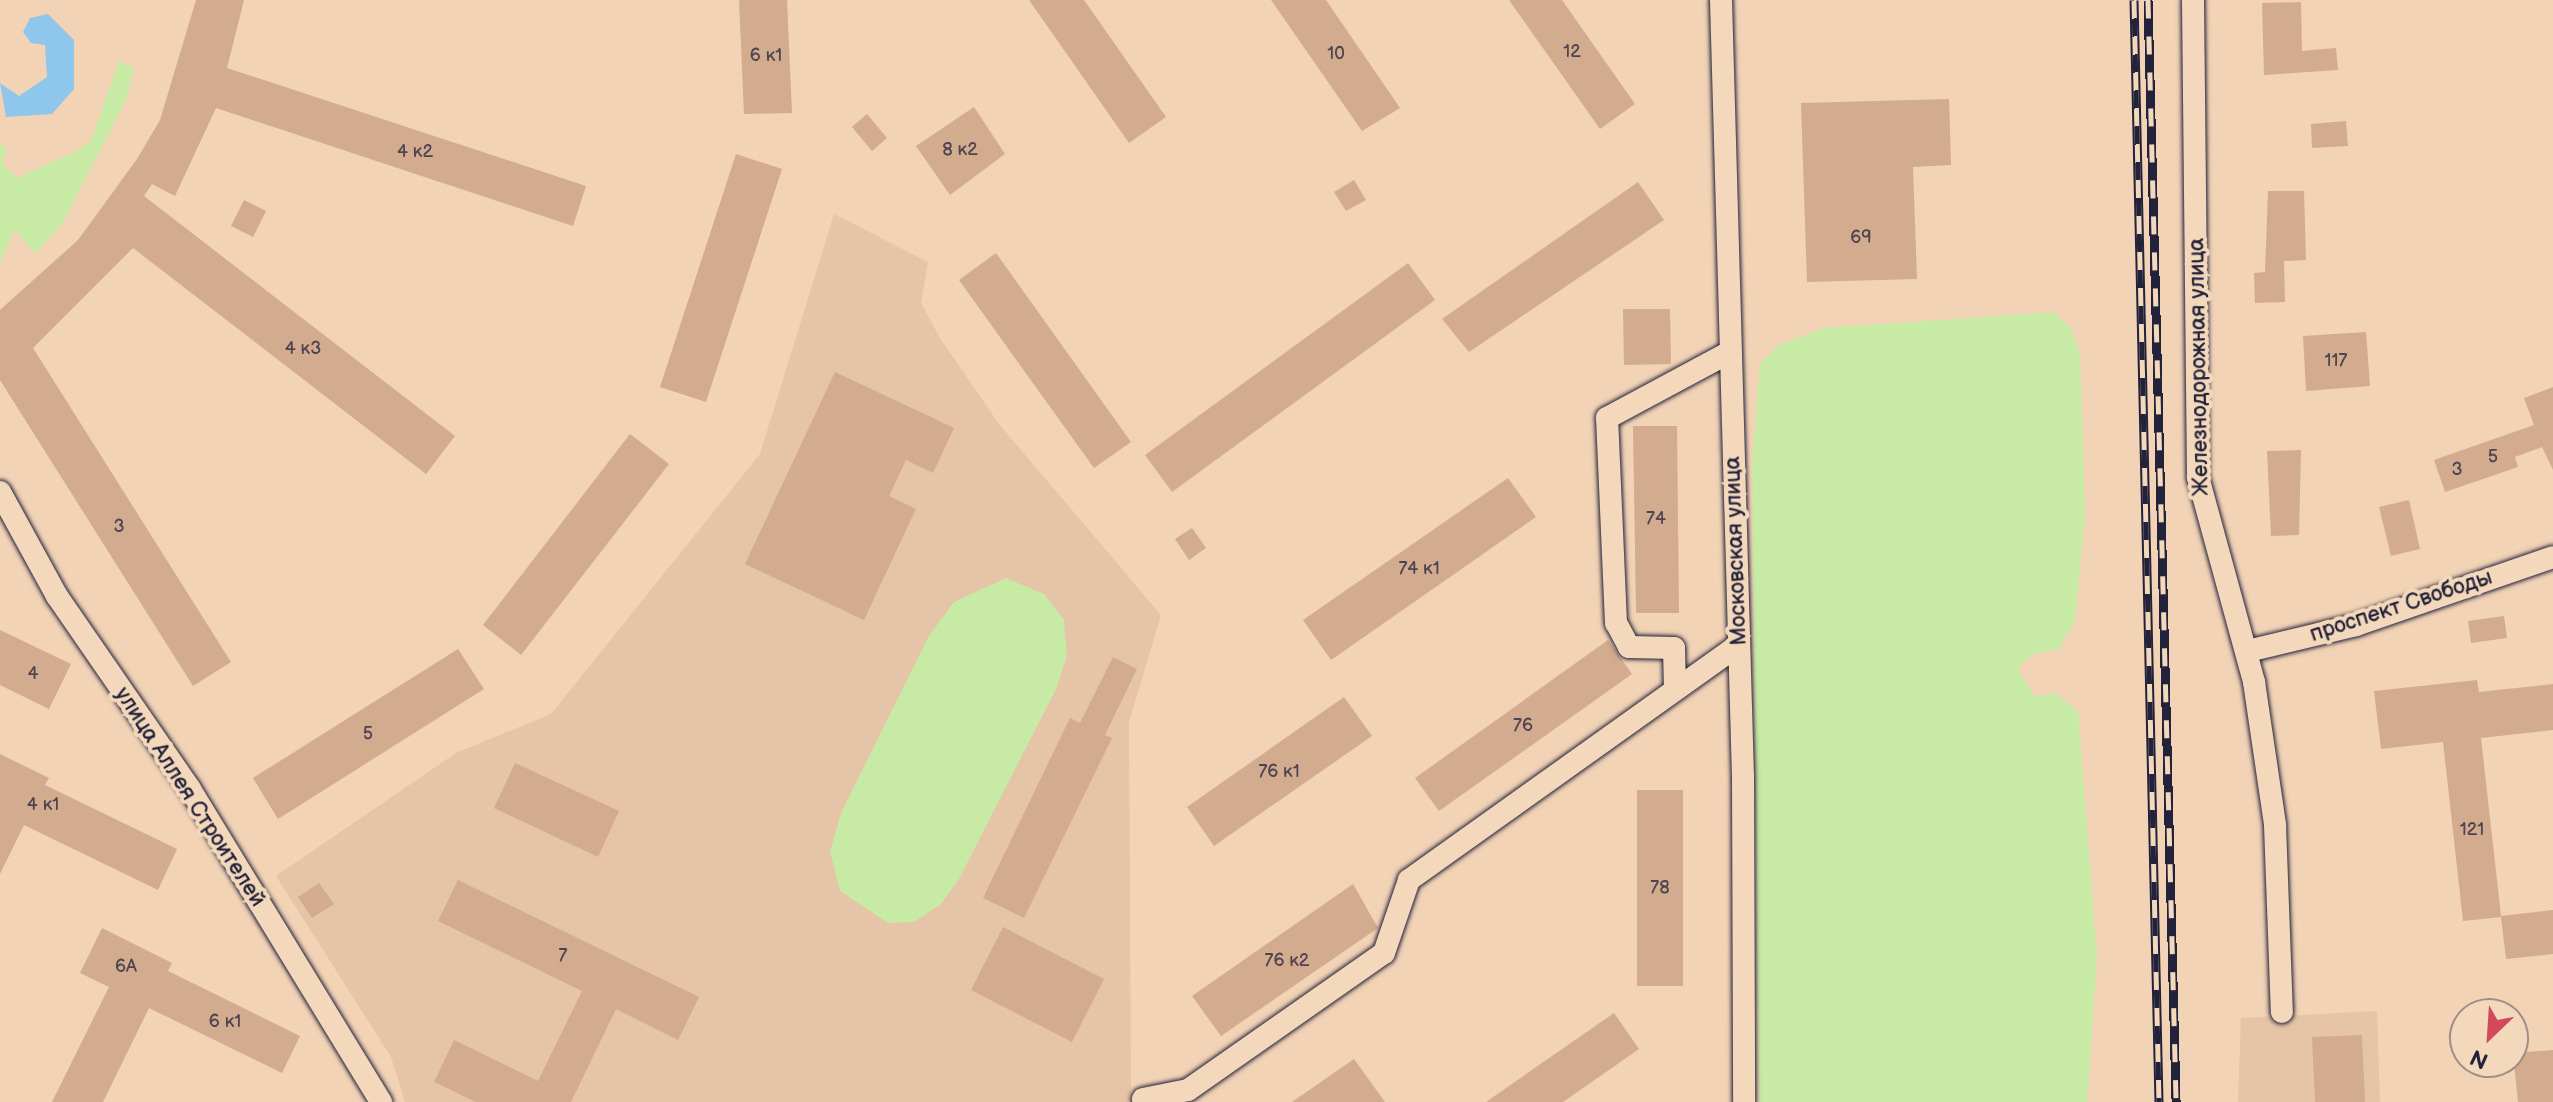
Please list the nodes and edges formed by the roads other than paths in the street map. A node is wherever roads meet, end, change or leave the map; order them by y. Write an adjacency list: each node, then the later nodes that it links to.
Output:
1 (1721, 0): 3 (street, Московская улица)
2 (2193, 0): 7 (street, Железнодорожная улица)
3 (1728, 353): 6 (street, Московская улица); 8 (street)
4 (0, 492): 11 (street, улица Аллея Строителей)
5 (2553, 557): 7 (street, проспект Свободы)
6 (1738, 645): 8 (street); 12 (street, Московская улица)
7 (2248, 651): 9 (street, Железнодорожная улица)
8 (1675, 689): 10 (street)
9 (2282, 1012)
10 (1143, 1099)
11 (381, 1102)
12 (1744, 1102)

